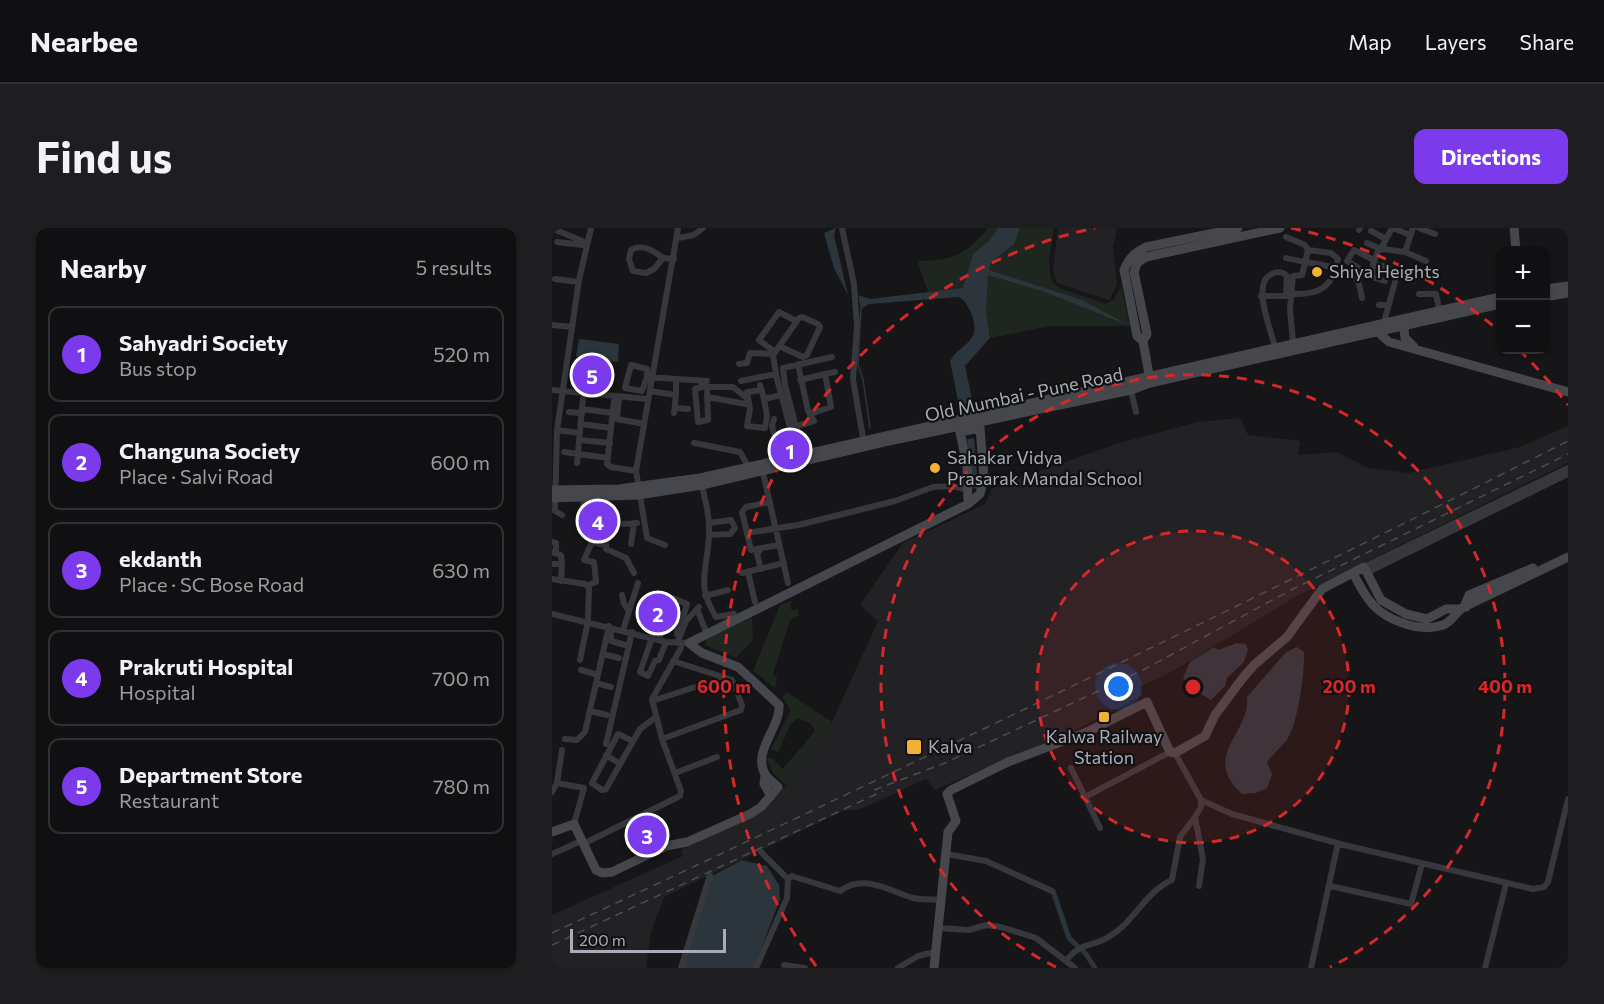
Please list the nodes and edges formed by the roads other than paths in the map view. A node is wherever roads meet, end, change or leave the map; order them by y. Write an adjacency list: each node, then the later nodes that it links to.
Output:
1 (591, 228): 19 (street)
2 (678, 228): 15 (street)
3 (703, 228): 15 (street)
4 (842, 228): 112 (street)
5 (1238, 228): 25 (street)
6 (1280, 228): 25 (street)
7 (1393, 228): 12 (street); 16 (street)
8 (1419, 228): 13 (street)
9 (1514, 228): 20 (street)
10 (555, 230): 19 (street)
11 (1371, 231): 16 (street)
12 (1411, 231): 24 (street)
13 (1435, 234)
14 (1286, 237): 22 (street)
15 (678, 238): 28 (street)
16 (1386, 239): 21 (street)
17 (557, 242): 19 (street)
18 (1367, 243): 21 (street)
19 (587, 245): 37 (street)
20 (1516, 246)
21 (1381, 249): 24 (street); 31 (street)
22 (1308, 250): 30 (street); 32 (street)
23 (655, 252): 26 (street); 34 (street); 34 (street)
24 (1405, 252): 29 (street)
25 (1143, 254): 69 (street)
26 (663, 258): 28 (street); 34 (street)
27 (1286, 258): 30 (street)
28 (674, 260): 68 (street)
29 (1426, 261)
30 (1305, 264): 32 (street); 41 (street)
31 (1373, 265): 33 (street); 36 (street)
32 (1336, 267): 41 (street); 45 (street)
33 (1388, 267)
34 (654, 269)
35 (555, 279): 37 (street)
36 (1385, 281)
37 (578, 282): 55 (street)
38 (1395, 282): 48 (street)
39 (1550, 289): 40 (street)
40 (1567, 290): 43 (street)
41 (1292, 294): 57 (street)
42 (1419, 294): 50 (street)
43 (1550, 295)
44 (1261, 296): 44 (street); 58 (street)
45 (1362, 298)
46 (1496, 298): 50 (street, Old Mumbai - Pune Road)
47 (1379, 305): 48 (street)
48 (1388, 305): 53 (street)
49 (1496, 305): 52 (street, Old Mumbai - Pune Road)
50 (1439, 309): 52 (street, Old Mumbai - Pune Road)
51 (796, 321): 60 (street); 60 (street); 60 (street)
52 (1403, 321): 53 (street, Old Mumbai - Pune Road); 56 (street, Old Mumbai - Pune Road); 59 (street)
53 (1384, 322): 57 (street, Old Mumbai - Pune Road)
54 (552, 325): 55 (street)
55 (572, 327): 80 (street)
56 (1377, 331): 59 (street); 61 (street, Old Mumbai - Pune Road)
57 (1293, 342): 58 (street, Old Mumbai - Pune Road)
58 (1275, 347): 61 (street, Old Mumbai - Pune Road)
59 (1414, 347): 81 (street)
60 (776, 350): 63 (street); 66 (street)
61 (1248, 356): 69 (street, Old Mumbai - Pune Road)
62 (832, 357): 64 (street)
63 (739, 364)
64 (798, 364): 71 (street); 104 (street)
65 (835, 372): 67 (street)
66 (776, 374): 74 (street); 83 (street)
67 (825, 374): 71 (street); 98 (street)
68 (649, 377): 70 (street); 75 (street); 75 (street); 79 (street)
69 (1150, 379): 78 (street, Old Mumbai - Pune Road); 101 (street, Old Mumbai - Pune Road)
70 (676, 380): 73 (street); 82 (street)
71 (800, 380): 98 (street)
72 (741, 381): 74 (street)
73 (704, 384): 76 (street); 84 (street); 84 (street)
74 (760, 384): 88 (street); 91 (street)
75 (625, 388): 86 (street)
76 (736, 389): 89 (street); 89 (street)
77 (552, 390): 80 (street)
78 (1131, 390): 96 (street); 101 (street, Old Mumbai - Pune Road)
79 (650, 391): 82 (street); 87 (street)
80 (562, 392): 86 (street); 94 (street)
81 (1566, 392)
82 (676, 395): 90 (street)
83 (781, 395): 88 (street); 100 (street)
84 (707, 397): 89 (street)
85 (584, 398): 92 (street)
86 (619, 398): 87 (street); 97 (street); 103 (street)
87 (648, 399): 103 (street)
88 (764, 399): 99 (street)
89 (735, 402)
90 (688, 409)
91 (750, 409): 99 (street); 99 (street)
92 (582, 411): 95 (street); 97 (street); 102 (street)
93 (552, 412): 94 (street)
94 (560, 412): 107 (street)
95 (569, 412)
96 (1136, 412)
97 (613, 413): 105 (street)
98 (810, 414): 104 (street)
99 (769, 416): 100 (street); 109 (street)
100 (787, 417): 109 (street)
101 (980, 421): 106 (street, Old Mumbai - Pune Road); 112 (street, Old Mumbai - Pune Road); 131 (street)
102 (581, 424): 105 (street); 108 (street)
103 (644, 424): 122 (street)
104 (797, 426): 117 (street)
105 (611, 428): 110 (street)
106 (956, 429): 112 (street, Old Mumbai - Pune Road); 125 (street)
107 (557, 430): 108 (street); 114 (street)
108 (580, 436): 110 (street); 115 (street)
109 (794, 442): 117 (street)
110 (610, 443): 116 (street)
111 (694, 443): 121 (street)
112 (864, 443): 117 (street, Old Mumbai - Pune Road)
113 (564, 452): 115 (street)
114 (554, 453): 128 (street)
115 (578, 454): 116 (street); 118 (street)
116 (608, 458): 122 (street)
117 (801, 458): 119 (street, Old Mumbai - Pune Road)
118 (577, 463)
119 (762, 467): 121 (street, Old Mumbai - Pune Road); 130 (street)
120 (1568, 468): 154 (street)
121 (749, 470): 124 (street, Old Mumbai - Pune Road)
122 (636, 471): 126 (street)
123 (1568, 474): 154 (street)
124 (701, 481): 126 (street, Old Mumbai - Pune Road); 135 (street)
125 (969, 490): 131 (street); 137 (street)
126 (638, 491): 127 (street, Old Mumbai - Pune Road); 133 (street)
127 (606, 493): 129 (street, Old Mumbai - Pune Road); 143 (street)
128 (553, 494): 129 (street, Old Mumbai - Pune Road); 132 (street)
129 (584, 494): 141 (street)
130 (770, 502): 137 (street); 138 (street)
131 (968, 504): 176 (street)
132 (562, 515)
133 (643, 522): 134 (street); 144 (street)
134 (634, 523): 136 (street); 142 (street)
135 (709, 523): 139 (street); 139 (street)
136 (623, 524)
137 (775, 527): 138 (street); 145 (street)
138 (747, 533): 146 (street)
139 (709, 535): 164 (street)
140 (552, 542): 148 (street)
141 (592, 542): 143 (street); 161 (street)
142 (631, 544)
143 (605, 545): 155 (street)
144 (665, 545)
145 (779, 545): 146 (street); 150 (street)
146 (760, 550): 153 (street)
147 (1568, 551): 166 (street)
148 (554, 552): 152 (street)
149 (1566, 561): 166 (street)
150 (784, 563): 153 (street); 160 (street)
151 (552, 564): 152 (street)
152 (562, 564): 158 (street)
153 (761, 568): 165 (street)
154 (1365, 570): 156 (street); 166 (street)
155 (634, 573)
156 (1354, 575): 166 (street); 202 (street)
157 (552, 579): 158 (street)
158 (561, 581): 161 (street)
159 (638, 583): 167 (street)
160 (788, 583)
161 (588, 585): 170 (street)
162 (728, 590): 164 (street)
163 (622, 595): 167 (street)
164 (705, 596): 169 (street)
165 (755, 602)
166 (1461, 608)
167 (629, 611): 174 (street)
168 (552, 614): 170 (street)
169 (734, 614)
170 (588, 621): 173 (street); 183 (street)
171 (664, 621): 172 (street); 178 (street); 179 (street)
172 (682, 621)
173 (611, 627): 174 (street); 180 (street); 181 (street)
174 (624, 630): 175 (street)
175 (632, 632): 177 (street); 180 (street)
176 (706, 634): 179 (street); 179 (street)
177 (652, 638): 178 (street); 178 (street)
178 (663, 641): 179 (street)
179 (680, 644): 184 (street); 186 (street)
180 (629, 646): 199 (street)
181 (603, 654): 182 (street); 187 (street)
182 (619, 658)
183 (580, 660)
184 (673, 661): 188 (street); 192 (street)
185 (581, 670): 187 (street)
186 (742, 670): 189 (street); 207 (street)
187 (598, 675): 190 (street)
188 (724, 678): 189 (street); 192 (street)
189 (732, 680): 197 (street)
190 (596, 683): 191 (street); 193 (street)
191 (611, 687)
192 (652, 701): 195 (street)
193 (590, 711): 194 (street); 196 (street)
194 (607, 715)
195 (656, 717): 197 (street); 198 (street)
196 (565, 739)
197 (662, 739): 206 (street)
198 (633, 741): 201 (street); 204 (street)
199 (606, 744)
200 (562, 750): 208 (street)
201 (606, 755): 204 (street); 204 (street)
202 (1172, 755): 211 (street); 213 (street); 222 (street)
203 (717, 756): 206 (street)
204 (620, 764)
205 (1071, 768): 211 (street)
206 (675, 773): 218 (street)
207 (765, 776): 210 (street); 210 (street)
208 (557, 783): 209 (street); 215 (street)
209 (552, 792)
210 (771, 796): 218 (street)
211 (1085, 797): 216 (street)
212 (1568, 799): 226 (street)
213 (1201, 800): 214 (street); 219 (street)
214 (1195, 817): 227 (street); 233 (street)
215 (574, 824): 217 (street); 218 (street)
216 (1100, 828)
217 (552, 832)
218 (582, 842): 221 (street)
219 (1338, 843): 223 (street); 228 (street)
220 (760, 851): 225 (street)
221 (552, 854)
222 (945, 854): 229 (street); 230 (street)
223 (1422, 864): 226 (street); 228 (street)
224 (710, 875): 235 (street)
225 (788, 879): 230 (street); 236 (street)
226 (1506, 884): 242 (street)
227 (1198, 886)
228 (1330, 886): 241 (street)
229 (1052, 891)
230 (942, 900): 231 (street)
231 (938, 928): 232 (street); 233 (street)
232 (935, 952): 238 (street); 239 (street)
233 (1066, 961): 240 (street)
234 (784, 965): 237 (street)
235 (681, 968)
236 (756, 968)
237 (805, 968)
238 (898, 968)
239 (934, 968)
240 (1075, 968)
241 (1311, 968)
242 (1485, 968)

